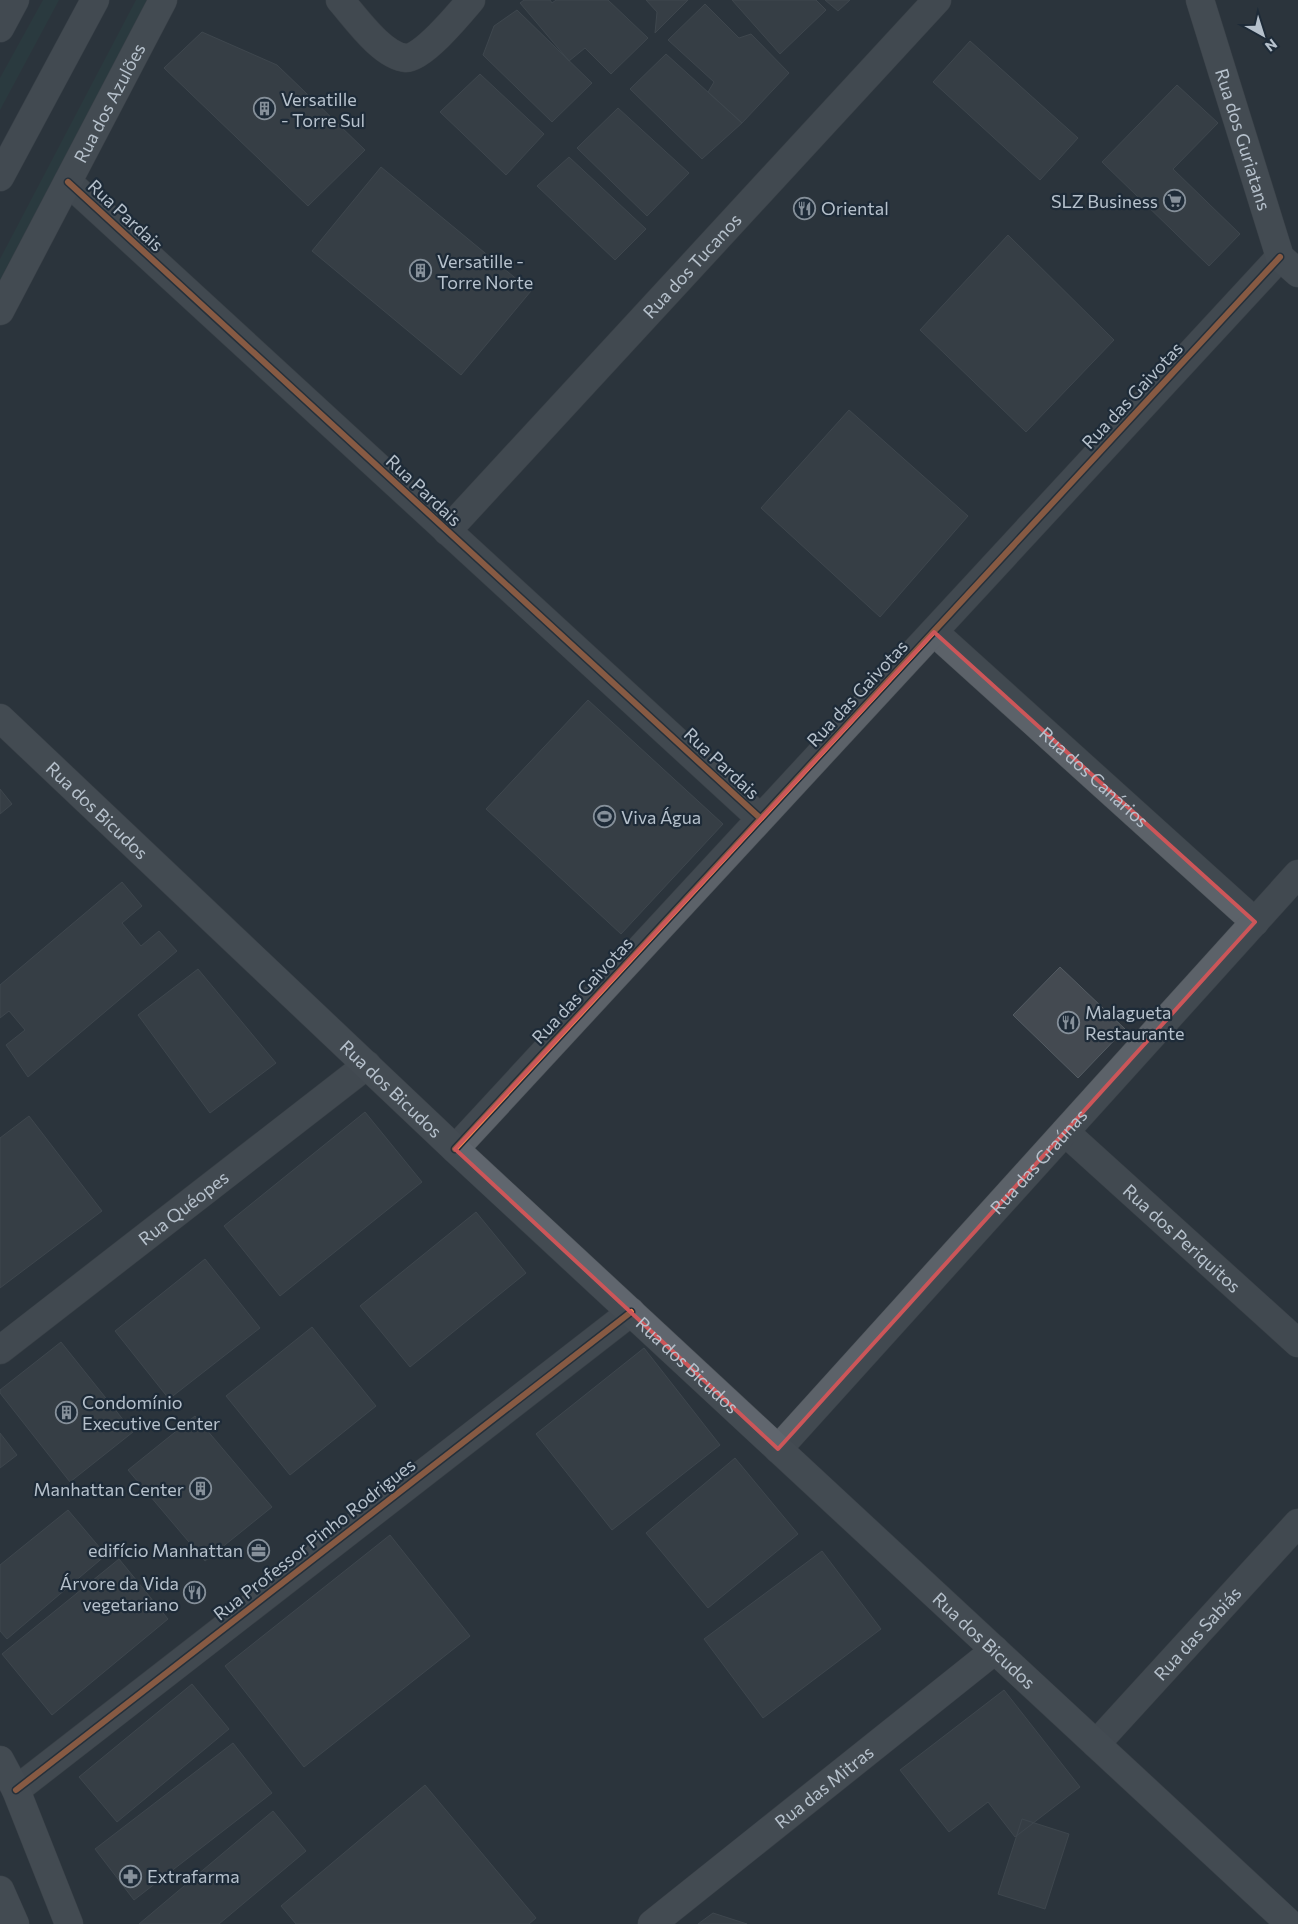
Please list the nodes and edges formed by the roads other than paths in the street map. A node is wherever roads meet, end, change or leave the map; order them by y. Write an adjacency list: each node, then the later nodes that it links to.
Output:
1 (15, 0): 8 (main road)
2 (95, 0): 9 (main road)
3 (163, 0): 10 (main road, Rua dos Azulões)
4 (340, 0): 5 (street)
5 (471, 0)
6 (937, 0): 13 (street, Rua dos Tucanos)
7 (1200, 0): 11 (main road, Rua dos Guriatans)
8 (0, 28)
9 (0, 176)
10 (68, 182): 12 (main road, Rua dos Azulões); 13 (street, Rua Pardais)
11 (1289, 265): 14 (street, Rua das Gaivotas)
12 (0, 311)
13 (447, 531): 16 (street, Rua Pardais)
14 (934, 632): 16 (street, Rua das Gaivotas); 18 (street, Rua dos Canários)
15 (0, 718): 19 (main road, Rua dos Bicudos)
16 (760, 818): 21 (street, Rua das Gaivotas)
17 (1298, 874): 18 (street, Rua das Graúnas)
18 (1255, 922): 20 (street, Rua das Graúnas)
19 (367, 1065): 21 (main road, Rua dos Bicudos); 24 (street, Rua Quéopes)
20 (1065, 1132): 23 (street, Rua dos Periquitos); 25 (street, Rua das Graúnas)
21 (455, 1149): 22 (main road, Rua dos Bicudos)
22 (631, 1312): 25 (main road, Rua dos Bicudos); 30 (street, Rua Professor Pinho Rodrigues)
23 (1298, 1343)
24 (0, 1350)
25 (778, 1449): 27 (main road, Rua dos Bicudos)
26 (1298, 1523): 28 (street, Rua das Sabiás)
27 (995, 1650): 28 (main road, Rua dos Bicudos); 34 (main road, Rua das Mitras)
28 (1096, 1744): 35 (main road, Rua dos Bicudos)
29 (0, 1760): 30 (main road)
30 (16, 1790): 33 (main road)
31 (0, 1890): 32 (main road)
32 (15, 1924)
33 (69, 1924)
34 (652, 1924)
35 (1290, 1924)

